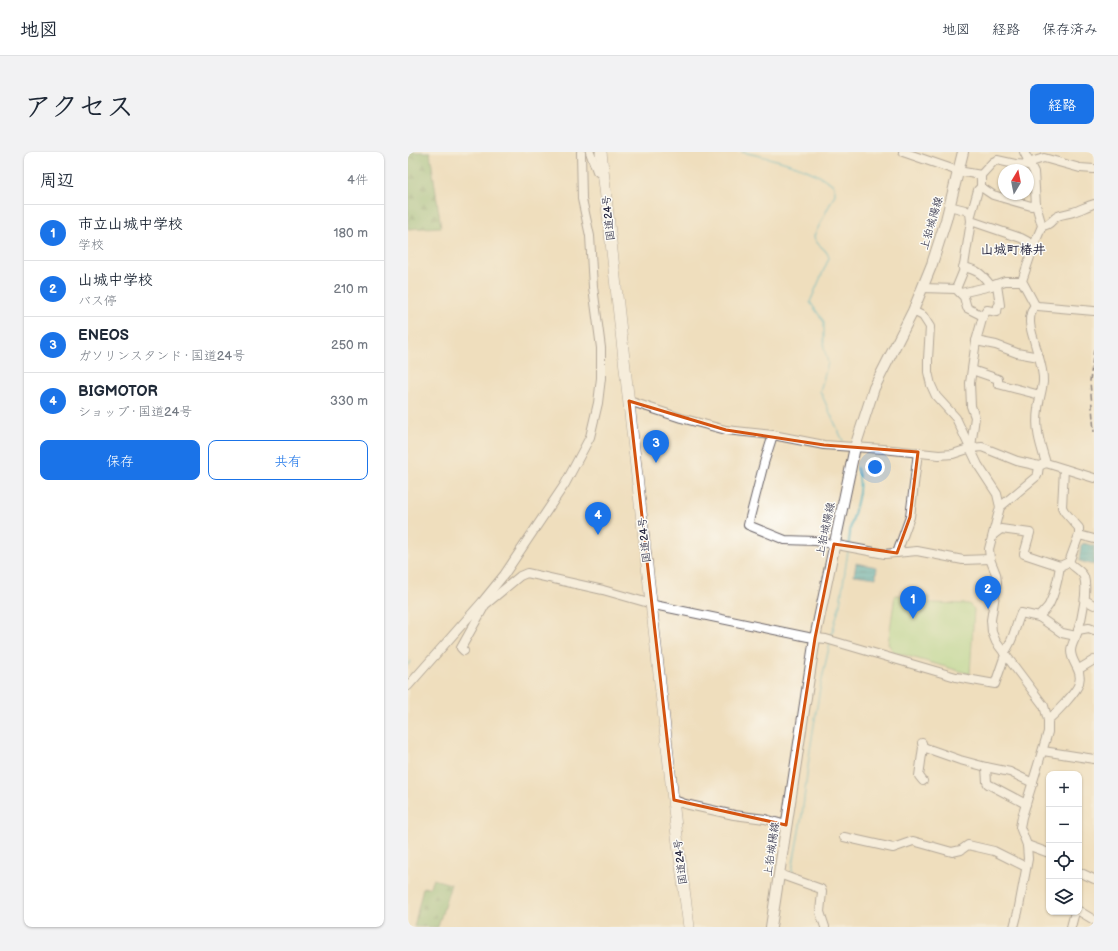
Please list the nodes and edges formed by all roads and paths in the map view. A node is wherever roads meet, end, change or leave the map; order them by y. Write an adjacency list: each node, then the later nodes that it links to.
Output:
1 (581, 152): 54 (street)
2 (590, 152): 14 (street)
3 (601, 152): 14 (highway, 国道24号)
4 (903, 152): 11 (street)
5 (963, 152): 11 (main road, 上狛城陽線)
6 (1024, 152): 8 (street)
7 (1015, 164): 12 (street)
8 (1030, 164)
9 (1030, 164): 10 (street)
10 (1094, 169)
11 (958, 171): 12 (street); 18 (main road, 上狛城陽線)
12 (981, 175): 15 (street)
13 (1034, 175): 17 (street)
14 (604, 177): 35 (highway, 国道24号)
15 (981, 187): 17 (street); 19 (street)
16 (1094, 204): 20 (street)
17 (1036, 205): 20 (street)
18 (949, 206): 19 (street); 25 (main road, 上狛城陽線)
19 (971, 218): 21 (street); 22 (street)
20 (1042, 226): 21 (street)
21 (1034, 245): 23 (street)
22 (964, 267): 24 (street); 26 (street)
23 (1022, 281): 24 (street); 27 (street)
24 (994, 285): 26 (street); 30 (street)
25 (922, 288): 26 (street); 28 (main road, 上狛城陽線)
26 (958, 291): 30 (street)
27 (1035, 305): 29 (street); 32 (street)
28 (913, 311): 37 (main road, 上狛城陽線); 38 (street)
29 (1094, 311)
30 (984, 316): 31 (street)
31 (976, 342): 32 (street); 33 (street)
32 (1039, 357): 34 (street)
33 (972, 370): 34 (street); 38 (street)
34 (1040, 395): 40 (street)
35 (629, 401): 36 (street); 53 (highway, 国道24号)
36 (773, 435): 37 (street); 47 (street)
37 (855, 447): 39 (street); 47 (main road, 上狛城陽線)
38 (971, 448): 39 (street); 40 (street); 43 (street)
39 (918, 452): 48 (street)
40 (1042, 465): 41 (street); 43 (street)
41 (1064, 468): 42 (street); 45 (street)
42 (1094, 478)
43 (1000, 507): 44 (street)
44 (993, 535): 49 (street); 51 (street)
45 (1079, 535): 46 (street); 50 (street)
46 (1094, 539)
47 (834, 544): 48 (street); 59 (main road, 上狛城陽線)
48 (897, 553): 49 (street)
49 (990, 559): 61 (street)
50 (1069, 562): 51 (street); 52 (street)
51 (1060, 566): 56 (street)
52 (1085, 600): 55 (street); 58 (street)
53 (651, 602): 54 (street); 59 (street); 71 (highway, 国道24号)
54 (484, 604): 60 (street); 64 (street)
55 (1094, 605)
56 (1039, 617): 58 (street); 61 (street)
57 (1094, 630): 58 (street)
58 (1077, 633): 63 (street)
59 (815, 638): 61 (street); 73 (main road, 上狛城陽線)
60 (464, 651)
61 (1005, 654): 65 (street)
62 (1094, 660): 63 (street)
63 (1079, 669): 65 (street)
64 (408, 686)
65 (1048, 720): 66 (street)
66 (1043, 751): 67 (street); 70 (street)
67 (1094, 759)
68 (986, 767): 69 (street); 70 (street); 72 (street)
69 (923, 781)
70 (1033, 783): 72 (street)
71 (674, 800): 73 (street); 84 (highway, 国道24号)
72 (1026, 804): 75 (street)
73 (786, 825): 79 (main road, 上狛城陽線)
74 (844, 837): 77 (street)
75 (1027, 845): 76 (street); 77 (street)
76 (1046, 852)
77 (1026, 866): 87 (street)
78 (1082, 873): 80 (street)
79 (779, 874): 85 (main road, 上狛城陽線); 86 (street)
80 (1094, 879)
81 (1082, 913): 83 (street)
82 (1074, 915): 88 (street)
83 (1094, 920)
84 (689, 927)
85 (771, 927)
86 (825, 927)
87 (1014, 927)
88 (1071, 927)

